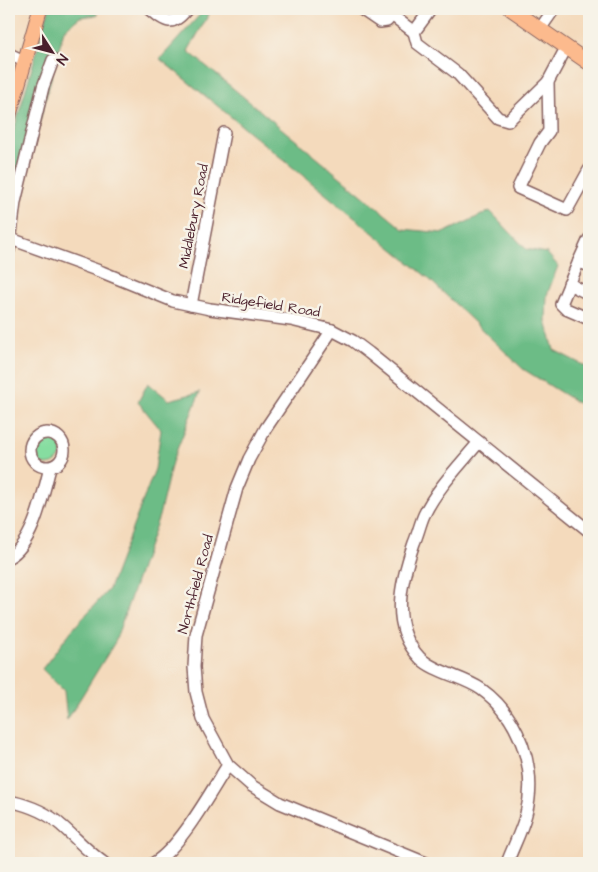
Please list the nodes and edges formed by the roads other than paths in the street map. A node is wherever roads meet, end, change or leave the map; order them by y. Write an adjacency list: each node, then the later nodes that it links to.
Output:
1 (40, 9): 14 (main road)
2 (150, 9): 3 (street)
3 (187, 9)
4 (361, 9): 8 (street)
5 (431, 9): 10 (street)
6 (511, 9): 9 (main road)
7 (554, 9): 9 (street)
8 (395, 12): 10 (street)
9 (540, 29): 11 (main road)
10 (414, 32): 16 (street)
11 (566, 48): 15 (main road); 16 (street)
12 (9, 54): 14 (street)
13 (53, 60): 21 (street)
14 (24, 61): 17 (main road)
15 (589, 63)
16 (548, 82): 19 (street)
17 (9, 116)
18 (224, 133): 25 (street, Middlebury Road)
19 (589, 170)
20 (589, 240): 22 (street)
21 (10, 244): 25 (street, Ridgefield Road)
22 (584, 263): 23 (street)
23 (569, 284): 24 (street); 26 (street)
24 (589, 294)
25 (190, 305): 27 (street, Ridgefield Road)
26 (589, 319)
27 (332, 330): 28 (street, Ridgefield Road); 32 (street, Northfield Road)
28 (479, 442): 30 (street, Ridgefield Road); 37 (street)
29 (50, 468): 31 (street)
30 (589, 531)
31 (9, 557)
32 (228, 765): 35 (street); 36 (street, Northfield Road)
33 (9, 801): 34 (street)
34 (104, 863)
35 (154, 863)
36 (426, 863)
37 (507, 863)

